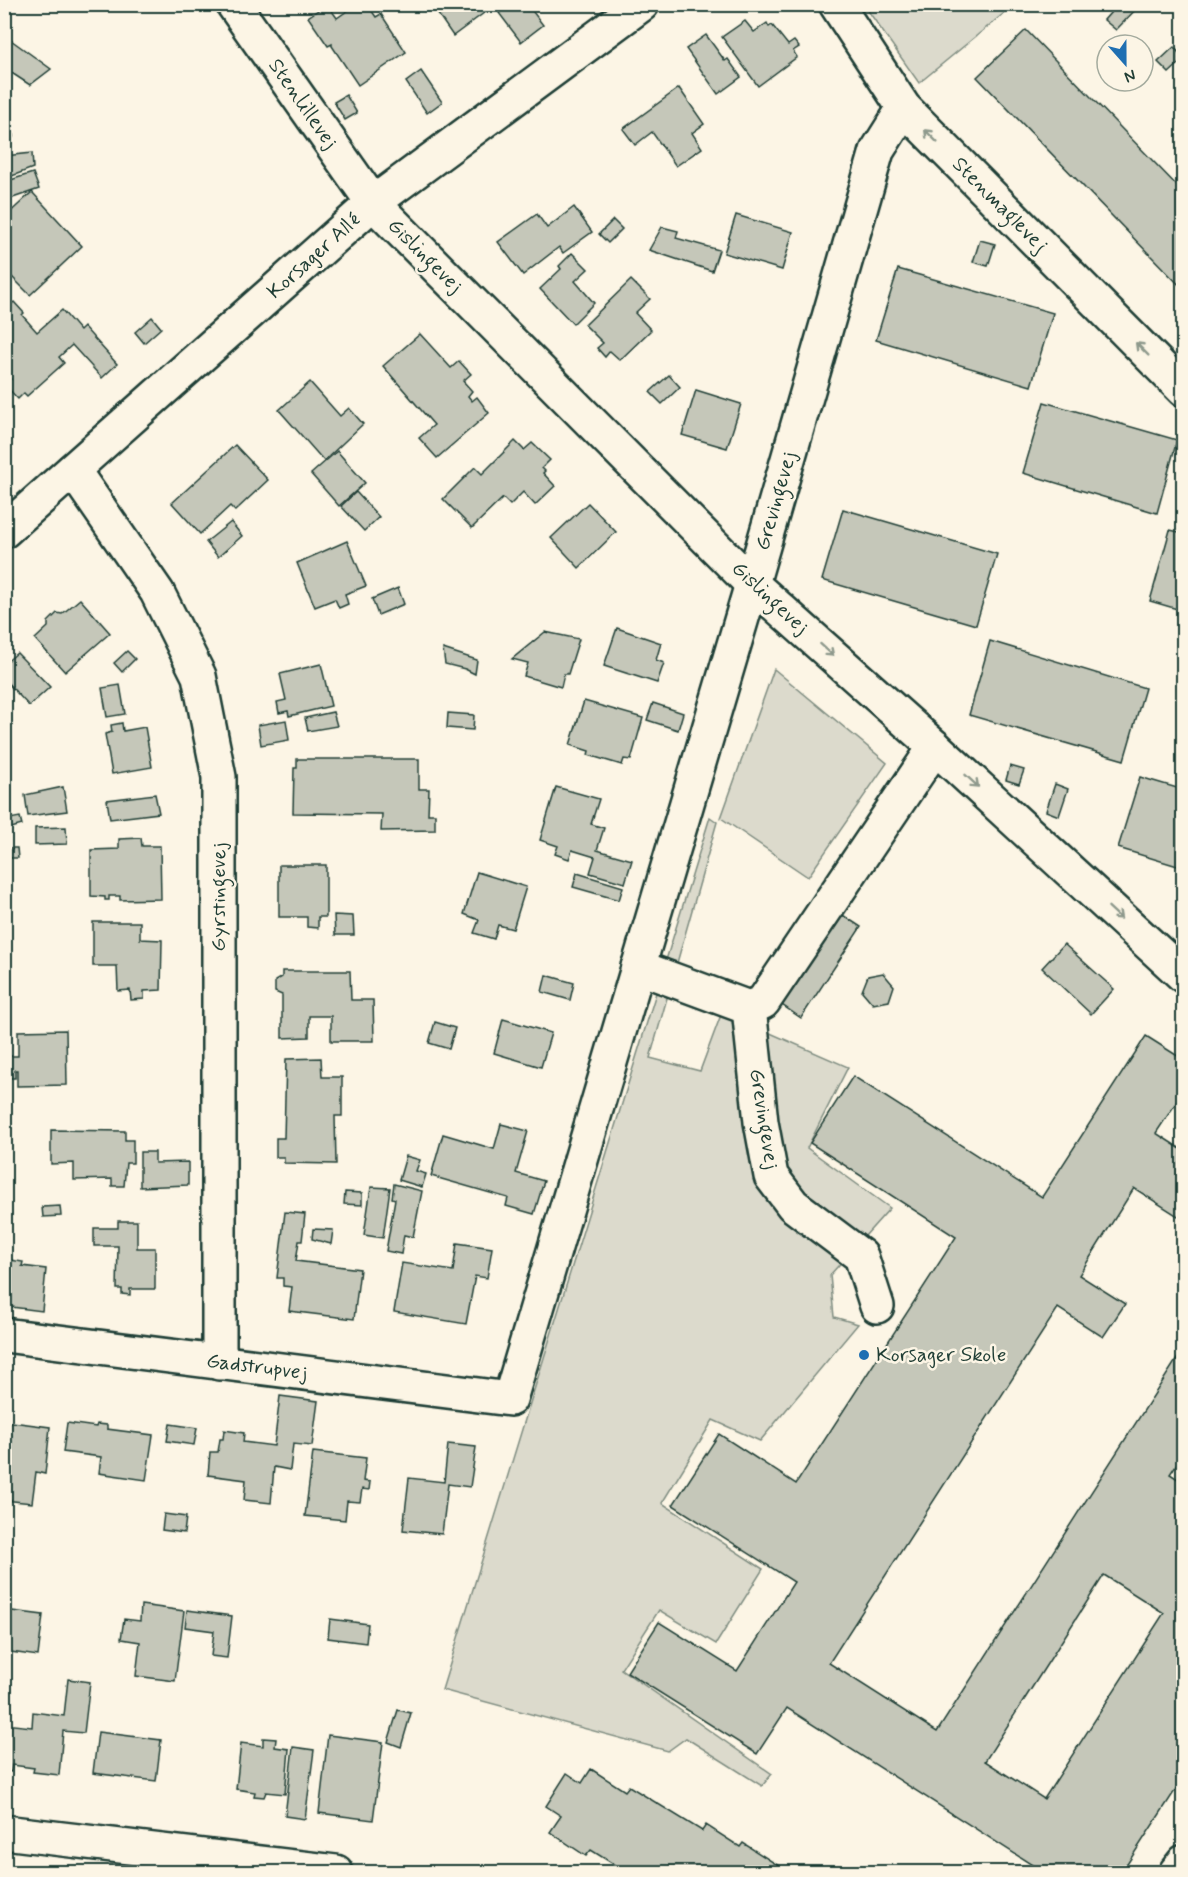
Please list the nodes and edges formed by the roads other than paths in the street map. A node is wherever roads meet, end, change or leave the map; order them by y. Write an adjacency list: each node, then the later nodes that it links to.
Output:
1 (233, 4): 5 (street, Stenlillevej)
2 (642, 4): 5 (street, Korsager Allé)
3 (836, 4): 4 (street, Stenmaglevej)
4 (904, 108): 6 (street, Stenmaglevej, one-way to 4); 9 (street, Grevingevej)
5 (373, 203): 7 (street, Korsager Allé); 9 (street, Gislingevej)
6 (1184, 390)
7 (73, 470): 8 (street, Korsager Allé); 16 (street, Gyrstingevej)
8 (4, 531)
9 (752, 584): 10 (street, Gislingevej, one-way to 10); 11 (street, Grevingevej)
10 (935, 747): 12 (street, Gislingevej, one-way to 12); 13 (street)
11 (638, 967): 13 (street); 17 (street, Grevingevej)
12 (1184, 976)
13 (749, 1008): 14 (street, Grevingevej)
14 (877, 1306)
15 (4, 1335): 16 (street, Gadstrupvej)
16 (219, 1363): 17 (street, Gadstrupvej)
17 (510, 1399)
18 (4, 1832): 20 (street)
19 (1184, 1862): 21 (street)
20 (336, 1872)
21 (1176, 1872)

